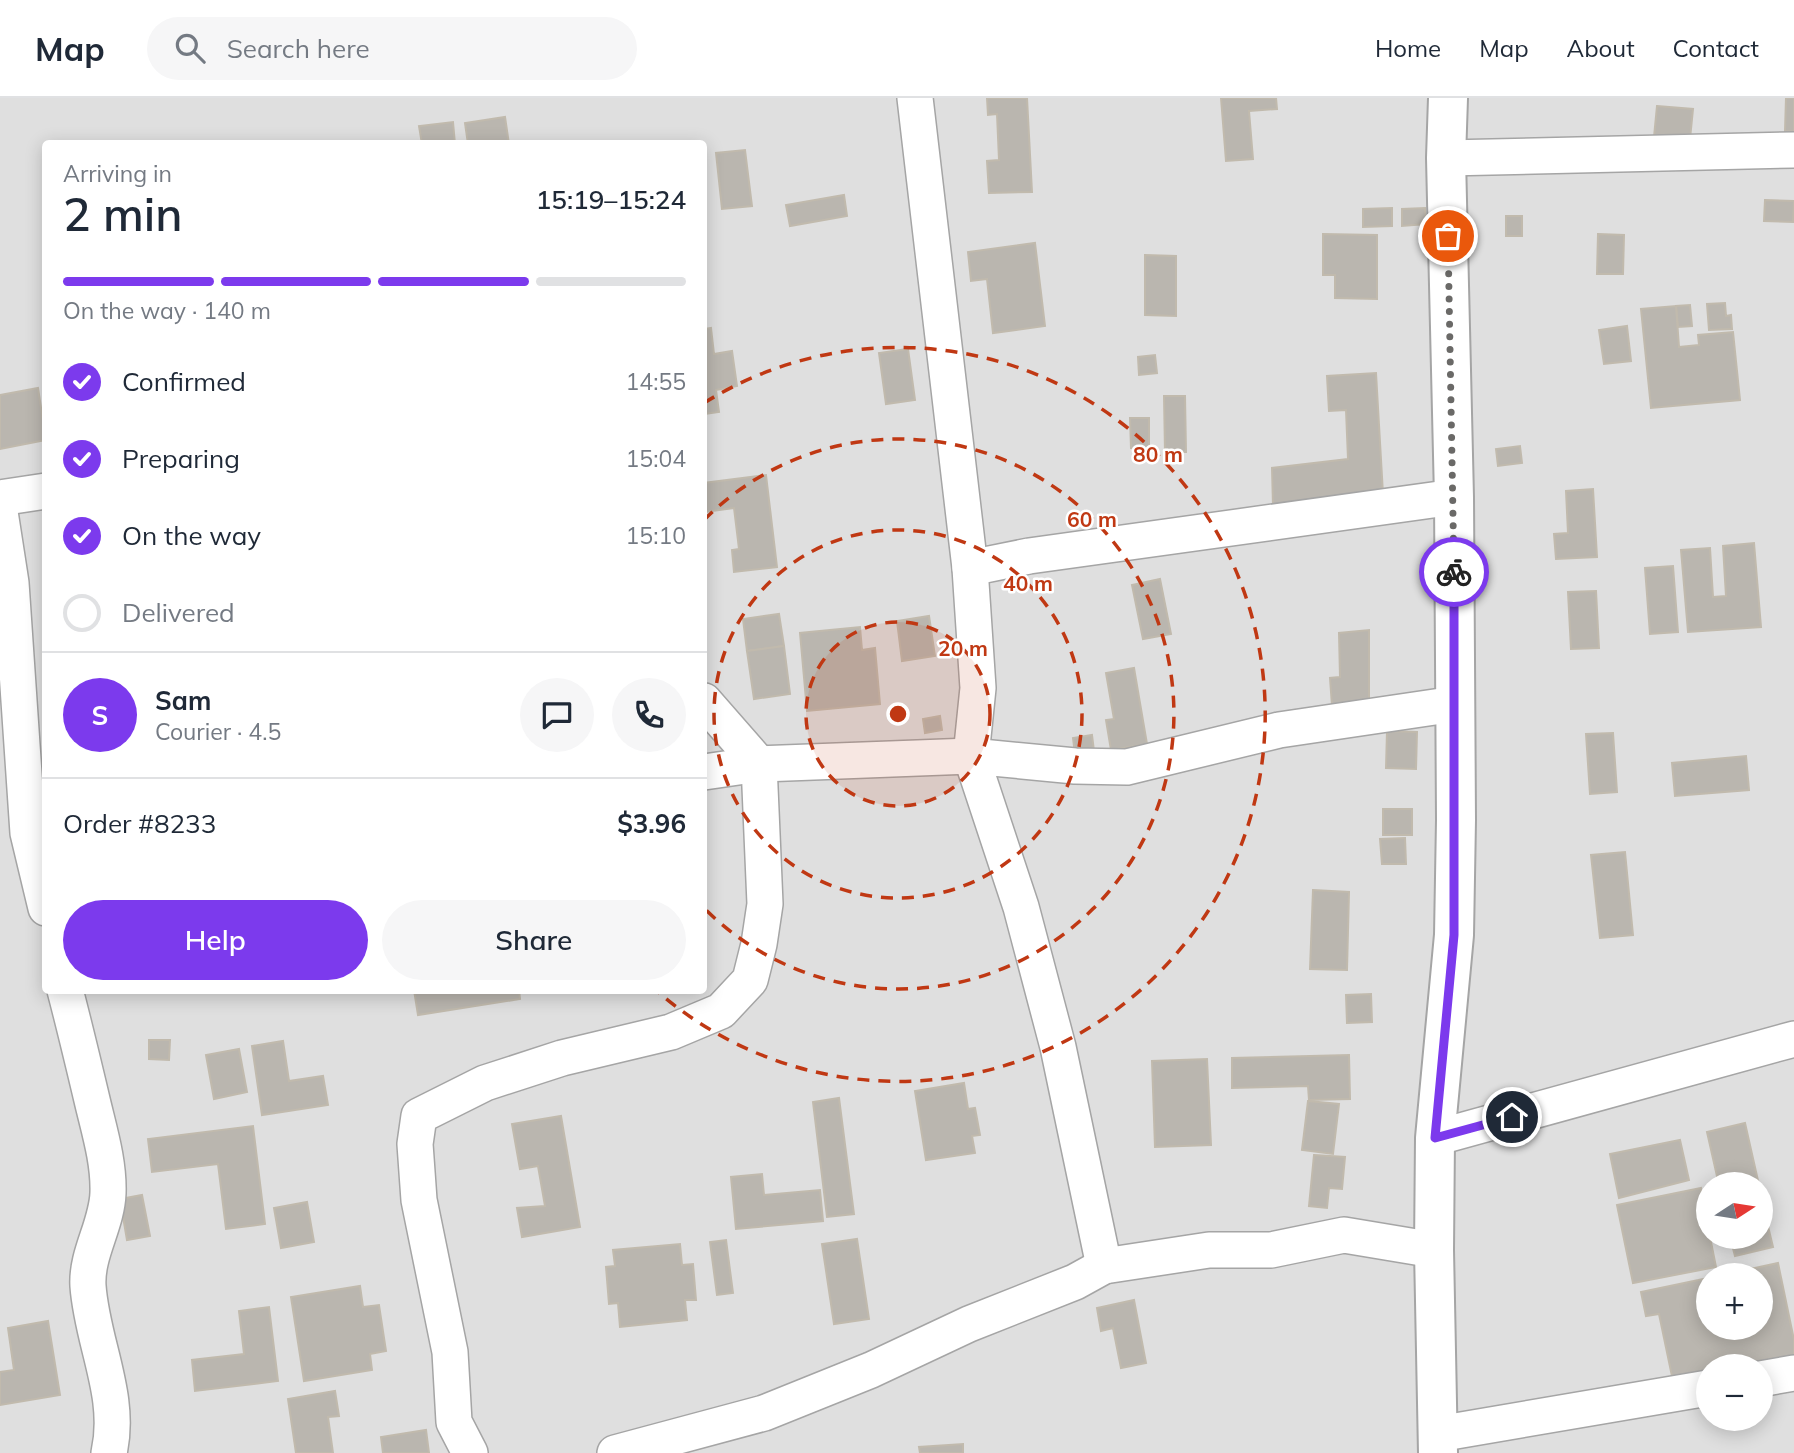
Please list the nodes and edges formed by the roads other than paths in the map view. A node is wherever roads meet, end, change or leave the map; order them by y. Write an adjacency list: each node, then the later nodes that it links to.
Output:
1 (915, 98): 9 (street)
2 (1448, 98): 4 (street)
3 (1794, 150): 4 (street)
4 (1446, 158): 6 (street)
5 (42, 492): 7 (street)
6 (1454, 497): 9 (street); 11 (street)
7 (0, 498)
8 (0, 512): 15 (street)
9 (970, 568): 12 (street)
10 (707, 704): 13 (street)
11 (1455, 704): 12 (street); 19 (street)
12 (971, 756): 13 (street); 21 (street)
13 (760, 764): 14 (street); 27 (street)
14 (707, 772)
15 (37, 833): 16 (street)
16 (42, 875)
17 (66, 994): 26 (street)
18 (1794, 1039): 19 (street)
19 (1435, 1138): 20 (street)
20 (1434, 1250): 21 (street); 25 (street)
21 (1104, 1266): 28 (street)
22 (1794, 1373): 23 (street)
23 (1773, 1377)
24 (1696, 1390): 25 (street)
25 (1438, 1444)
26 (109, 1453)
27 (470, 1453)
28 (615, 1453)

